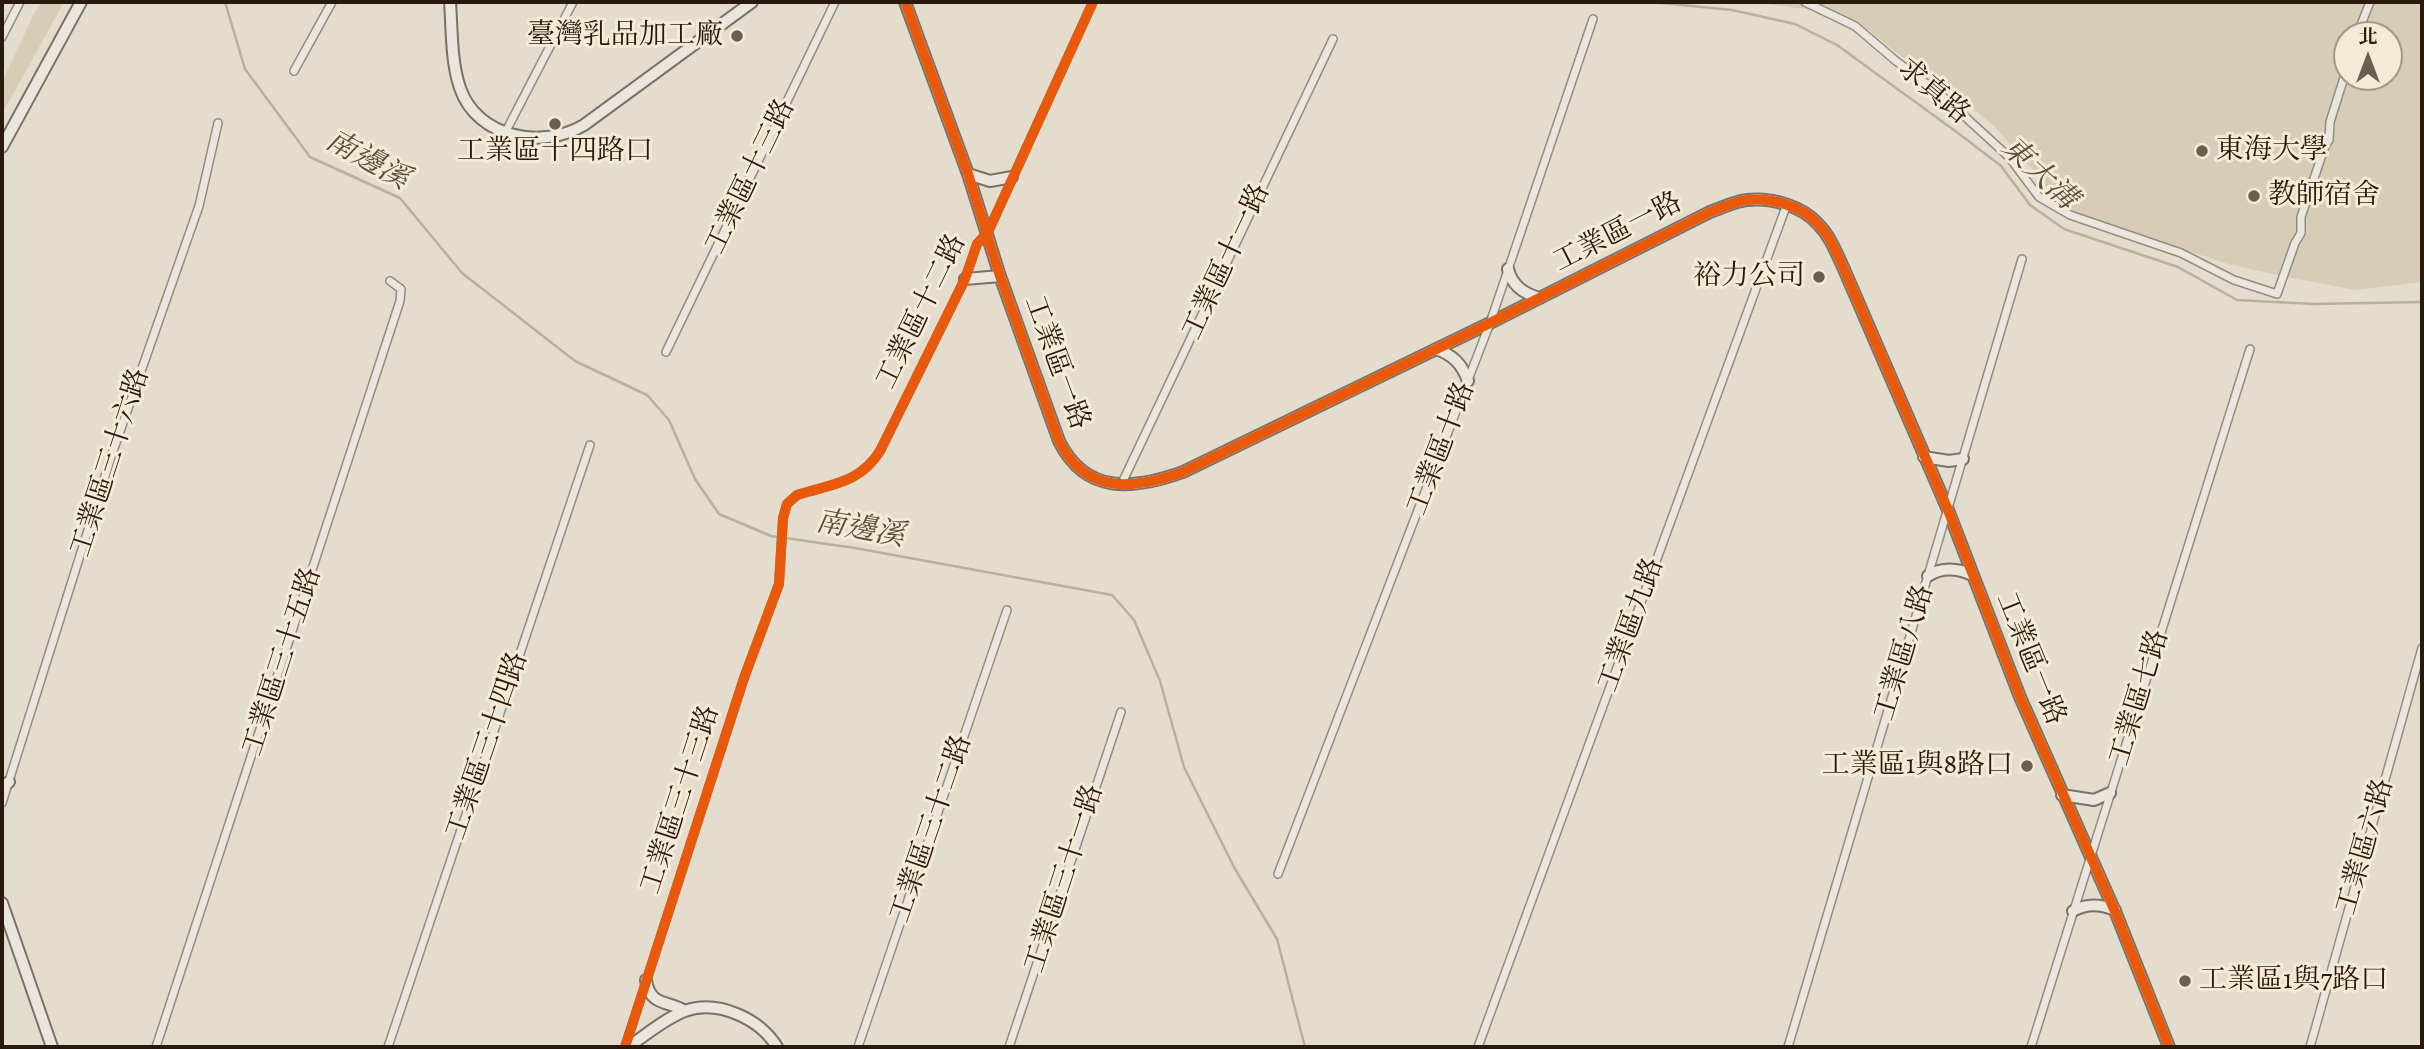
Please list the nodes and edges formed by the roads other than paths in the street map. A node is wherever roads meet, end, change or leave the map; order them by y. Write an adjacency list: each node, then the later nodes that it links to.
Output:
1 (19, 2): 14 (street)
2 (81, 2): 20 (street)
3 (332, 2): 16 (street)
4 (450, 2): 19 (street)
5 (572, 2): 19 (street)
6 (752, 2): 19 (street)
7 (835, 2): 34 (street, 工業區十三路)
8 (905, 2): 21 (street, 工業區一路)
9 (1093, 2): 22 (street, 工業區十二路)
10 (1805, 2): 17 (street, 求真路)
11 (2370, 2): 13 (street)
12 (1592, 19): 26 (street, 工業區十路)
13 (2363, 21)
14 (2, 37)
15 (1333, 39): 39 (street, 工業區十一路)
16 (294, 71)
17 (2340, 91)
18 (218, 123): 47 (street, 工業區三十六路)
19 (505, 133)
20 (2, 147)
21 (968, 174): 22 (street); 24 (street, 工業區一路)
22 (1012, 177): 24 (street, 工業區十二路)
23 (1787, 204): 30 (street, 工業區一路); 37 (street, 工業區一路); 65 (street, 工業區九路)
24 (988, 232): 27 (street, 工業區一路); 28 (street, 工業區十二路)
25 (2022, 259): 38 (street, 工業區八路)
26 (1508, 270): 30 (street); 31 (street, 工業區十路)
27 (1000, 276): 28 (street); 39 (street, 工業區一路)
28 (965, 279): 41 (street, 工業區十二路)
29 (390, 281): 59 (street, 工業區三十五路)
30 (1540, 298): 31 (street, 工業區一路)
31 (1490, 323): 32 (street, 工業區一路); 35 (street, 工業區十路)
32 (1436, 349): 35 (street); 39 (street, 工業區一路)
33 (2250, 349): 48 (street, 工業區七路)
34 (666, 352)
35 (1468, 381): 52 (street, 工業區十路)
36 (590, 445): 60 (street, 工業區三十四路)
37 (1924, 457): 38 (street); 40 (street, 工業區一路)
38 (1963, 459): 40 (street, 工業區八路)
39 (1121, 485)
40 (1948, 510): 42 (street, 工業區一路); 43 (street, 工業區八路)
41 (783, 518): 56 (street, 工業區三十三路)
42 (1972, 575): 43 (street); 49 (street, 工業區一路)
43 (1928, 576): 66 (street, 工業區八路)
44 (1007, 610): 63 (street, 工業區三十二路)
45 (2422, 648): 69 (street, 工業區六路)
46 (1121, 712): 64 (street, 工業區三十一路)
47 (5, 784): 50 (street, 工業區三十六路)
48 (2110, 793): 49 (street); 51 (street, 工業區七路)
49 (2062, 795): 51 (street, 工業區一路)
50 (2, 803)
51 (2091, 856): 54 (street, 工業區一路); 55 (street, 工業區七路)
52 (1278, 874)
53 (3, 909): 58 (street)
54 (2115, 910): 55 (street); 68 (street, 工業區一路)
55 (2073, 911): 67 (street, 工業區七路)
56 (646, 980): 57 (street); 61 (street, 工業區三十三路)
57 (685, 1011): 61 (street); 62 (street)
58 (52, 1047)
59 (156, 1047)
60 (388, 1047)
61 (627, 1047)
62 (777, 1047)
63 (858, 1047)
64 (1009, 1047)
65 (1478, 1047)
66 (1788, 1047)
67 (2031, 1047)
68 (2169, 1047)
69 (2310, 1047)

